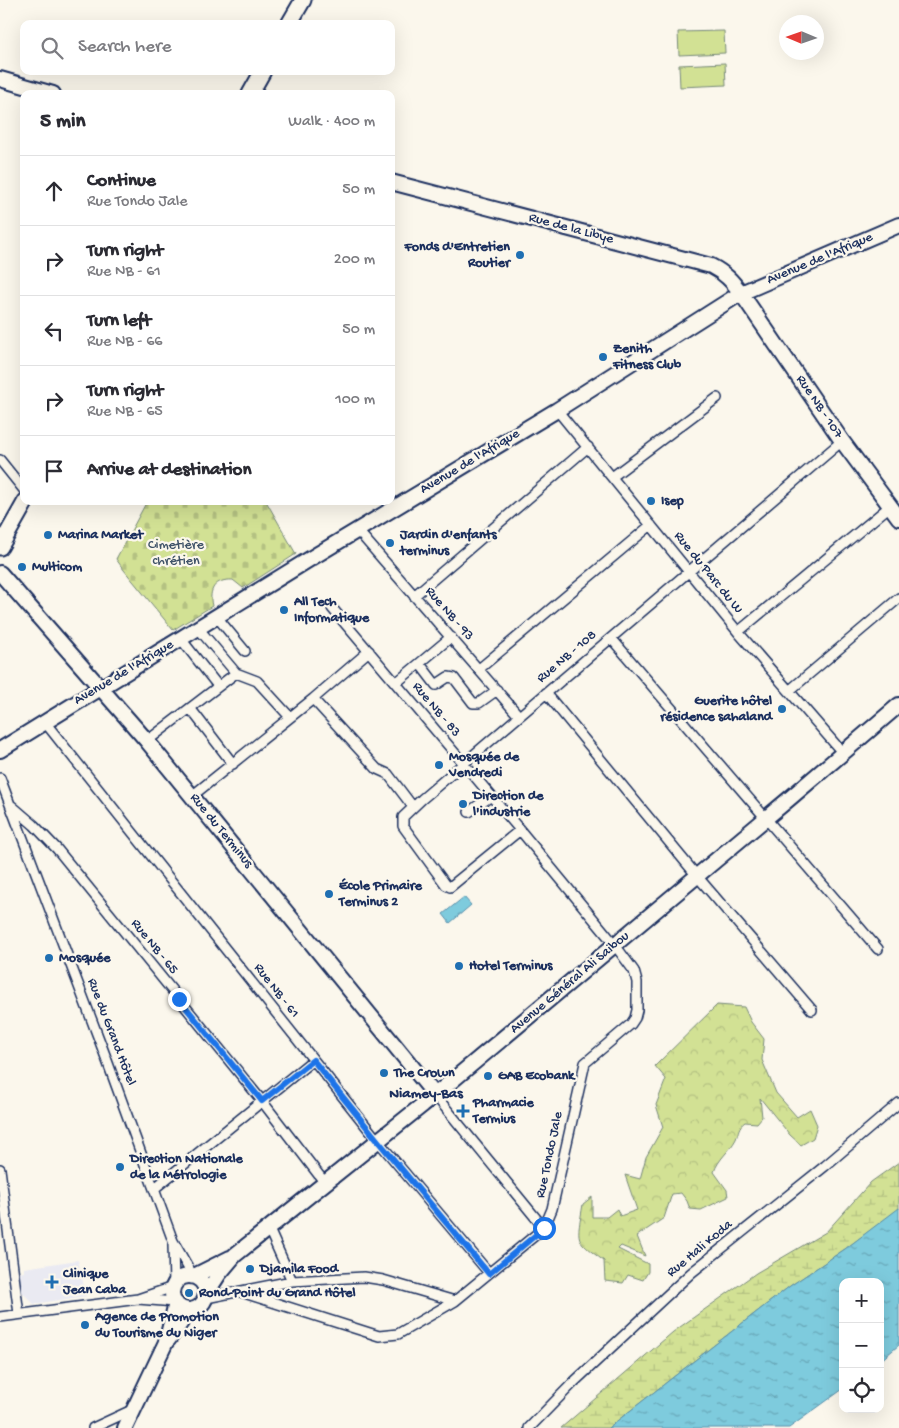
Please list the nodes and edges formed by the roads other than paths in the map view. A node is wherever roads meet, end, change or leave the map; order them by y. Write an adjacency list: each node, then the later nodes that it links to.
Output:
1 (302, 0): 2 (main road)
2 (291, 20)
3 (261, 75): 6 (main road)
4 (2, 82): 5 (street)
5 (36, 90)
6 (252, 90)
7 (395, 183): 9 (street, Rue de la Libye)
8 (899, 225): 9 (street, Avenue de l'Afrique)
9 (741, 293): 11 (street, Avenue de l'Afrique); 12 (street, Rue NB - 107)
10 (717, 398): 15 (street)
11 (557, 410): 13 (street, Rue du Parc du W); 21 (street, Avenue de l'Afrique)
12 (842, 440): 18 (street, Rue NB - 107); 23 (street, Rue NB - 108)
13 (588, 447): 15 (street, Rue du Parc du W); 25 (street)
14 (0, 460): 16 (street)
15 (612, 477): 20 (street, Rue du Parc du W)
16 (20, 485)
17 (24, 505): 22 (main road)
18 (890, 506): 19 (street, Rue NB - 107); 30 (street)
19 (899, 518)
20 (651, 525): 23 (street, Rue du Parc du W); 37 (street)
21 (358, 530): 25 (street, Rue NB - 93); 28 (street, Avenue de l'Afrique)
22 (0, 546)
23 (689, 572): 30 (street, Rue du Parc du W); 32 (street, Rue NB - 108)
24 (0, 573): 41 (street, Rue du Terminus)
25 (414, 596): 31 (street, Rue NB - 93)
26 (899, 598): 43 (street)
27 (332, 608): 35 (street, Rue NB - 83)
28 (217, 617): 29 (street, Avenue de l'Afrique); 34 (street)
29 (198, 628): 33 (street, Avenue de l'Afrique); 38 (street)
30 (738, 632): 43 (street, Rue du Parc du W)
31 (451, 637): 36 (street); 37 (street, Rue NB - 93)
32 (611, 638): 44 (street, Rue NB - 108); 62 (street)
33 (181, 639): 40 (street); 41 (street, Avenue de l'Afrique)
34 (245, 651)
35 (369, 651): 39 (street, Rue NB - 83); 45 (street)
36 (420, 664): 39 (street); 42 (street)
37 (479, 669): 42 (street, Rue NB - 93)
38 (236, 673): 40 (street); 48 (street)
39 (396, 683): 55 (street, Rue NB - 83)
40 (218, 686): 47 (street)
41 (100, 688): 50 (street, Avenue de l'Afrique); 51 (street, Rue du Terminus)
42 (497, 690): 49 (street, Rue NB - 93)
43 (789, 691): 53 (street, Rue du Parc du W)
44 (546, 693): 49 (street, Rue NB - 108); 64 (street)
45 (313, 699): 48 (street); 60 (street)
46 (899, 704): 53 (street, Avenue Général Ali Saibou)
47 (190, 708): 51 (street); 54 (street)
48 (289, 716): 54 (street)
49 (519, 716): 55 (street, Rue NB - 108)
50 (44, 721): 52 (street, Avenue de l'Afrique); 68 (street, Rue NB - 61)
51 (147, 741): 57 (street, Rue du Terminus)
52 (0, 750)
53 (842, 752): 62 (street, Avenue Général Ali Saibou)
54 (233, 764): 57 (street)
55 (464, 764): 58 (street, Rue NB - 83); 60 (street, Rue NB - 108)
56 (0, 778): 59 (street, Rue du Grand Hôtel)
57 (192, 796): 69 (street, Rue du Terminus)
58 (491, 796): 61 (street); 63 (street, Rue NB - 83)
59 (11, 806): 70 (street, Rue NB - 65); 75 (street, Rue du Grand Hôtel)
60 (412, 807): 63 (street, Rue NB - 108)
61 (469, 812)
62 (766, 818): 64 (street, Avenue Général Ali Saibou); 66 (street)
63 (520, 830): 65 (street, Rue NB - 83)
64 (697, 876): 65 (street, Avenue Général Ali Saibou); 67 (street)
65 (615, 945): 69 (street, Avenue Général Ali Saibou); 77 (street, Rue Tondo Jale)
66 (878, 949)
67 (812, 1010)
68 (313, 1060): 70 (street); 72 (street, Rue NB - 61)
69 (435, 1095): 72 (street, Avenue Général Ali Saibou); 77 (street)
70 (262, 1101): 74 (street, Rue NB - 65); 75 (street)
71 (899, 1103): 96 (street, Rue Hali Koda)
72 (378, 1141): 74 (street, Avenue Général Ali Saibou); 80 (street, Rue NB - 61)
73 (0, 1168): 90 (street)
74 (324, 1183): 76 (street, Avenue Général Ali Saibou)
75 (154, 1188): 78 (street, Rue du Grand Hôtel)
76 (268, 1228): 79 (street, Avenue Général Ali Saibou); 82 (street)
77 (544, 1228): 80 (street, Rue Tondo Jale)
78 (173, 1241): 81 (street, Rue du Grand Hôtel); 83 (street, Rue du Grand Hôtel)
79 (235, 1255): 81 (street, Avenue Général Ali Saibou); 85 (street, Avenue Général Ali Saibou)
80 (489, 1274): 87 (street, Rue Tondo Jale)
81 (194, 1276): 83 (street); 85 (street)
82 (292, 1281): 84 (street); 87 (street)
83 (174, 1286): 86 (street); 88 (street)
84 (241, 1292): 85 (street, Rue Tondo Jale); 87 (street, Rue Tondo Jale)
85 (206, 1296): 89 (street)
86 (138, 1299): 88 (street); 90 (street)
87 (455, 1301)
88 (176, 1303): 89 (street); 92 (street)
89 (190, 1310): 92 (street)
90 (19, 1314): 91 (street)
91 (0, 1317)
92 (166, 1342): 93 (street)
93 (134, 1409): 94 (street); 95 (street)
94 (93, 1428)
95 (125, 1428)
96 (529, 1428)

